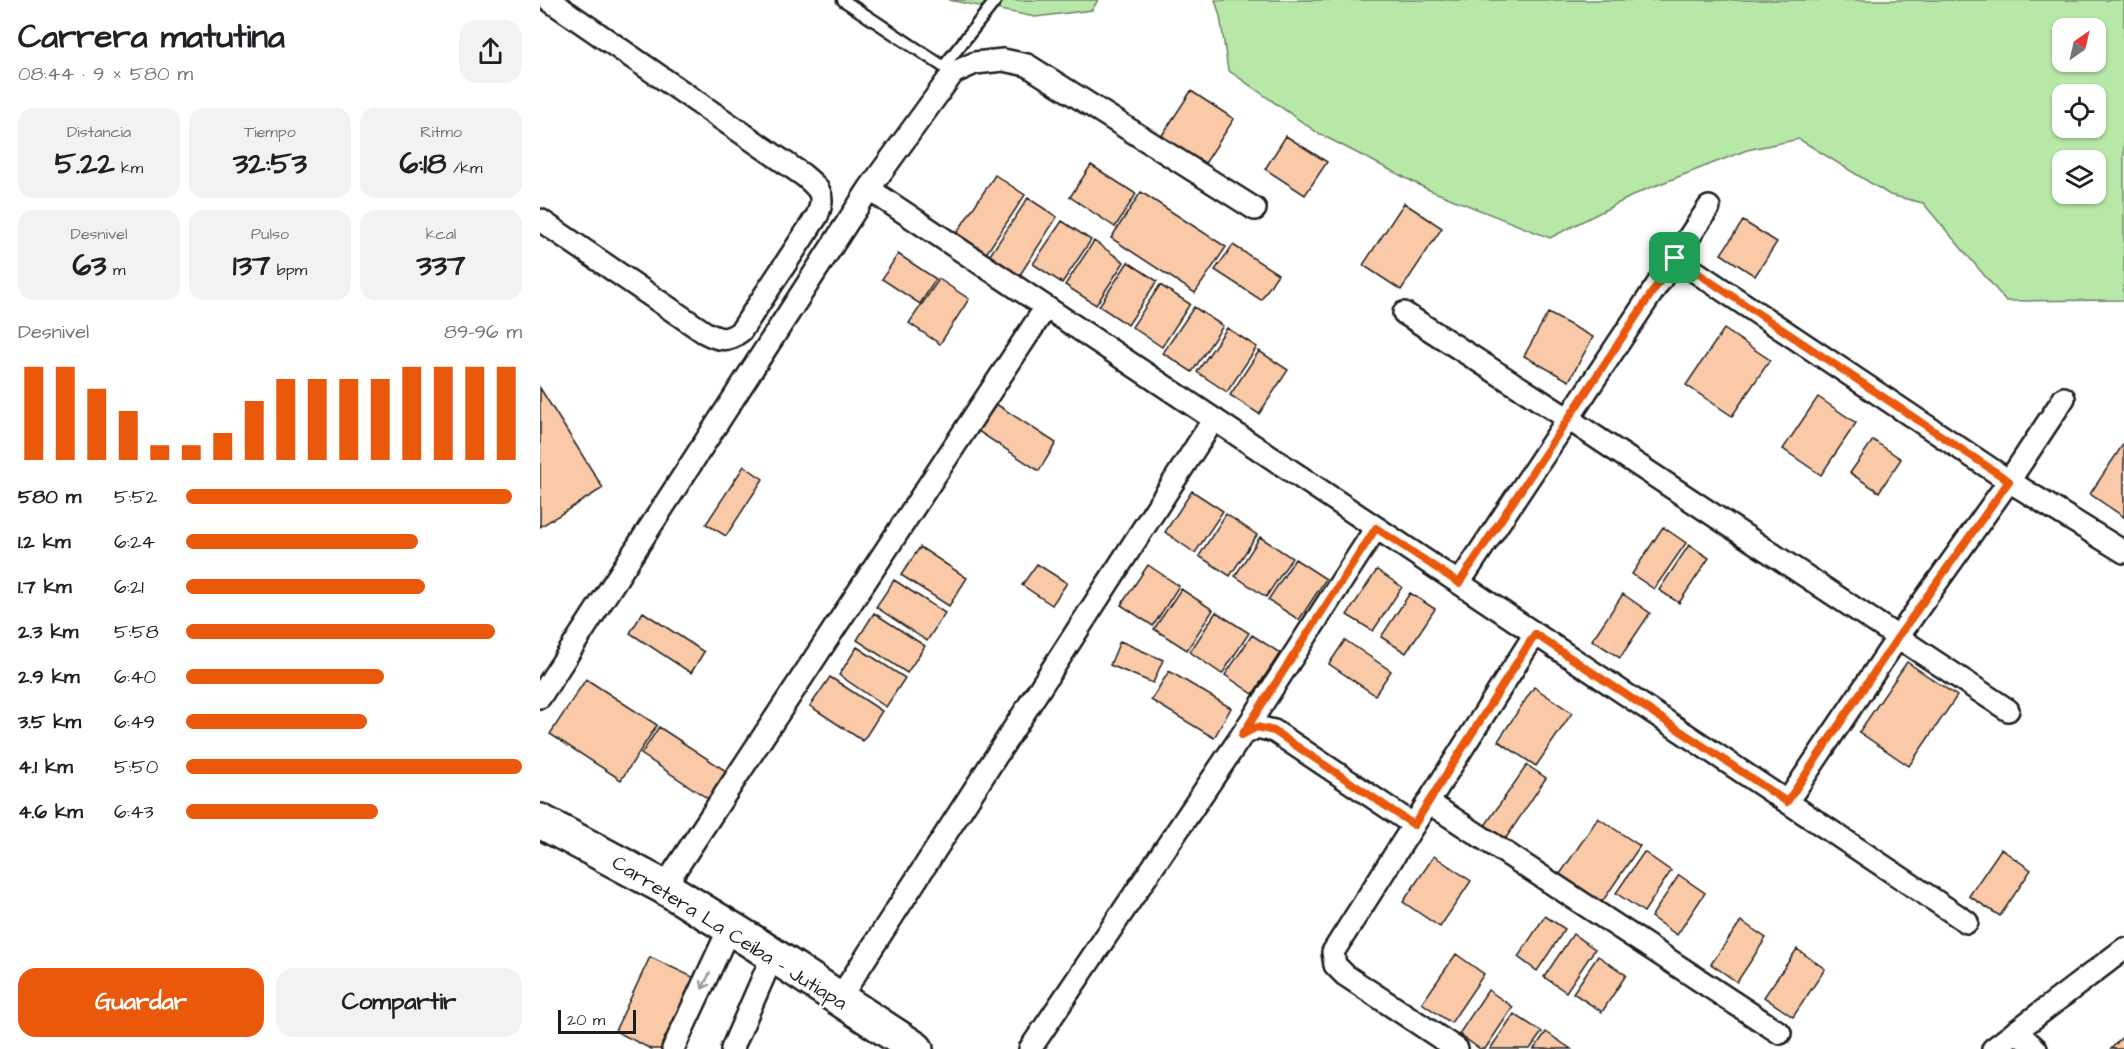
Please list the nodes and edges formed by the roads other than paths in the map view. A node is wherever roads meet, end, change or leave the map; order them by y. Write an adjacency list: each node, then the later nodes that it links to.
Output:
1 (549, 0): 8 (street)
2 (843, 0): 4 (lane)
3 (996, 0): 4 (lane)
4 (948, 69): 5 (street); 7 (street)
5 (869, 189): 10 (street); 21 (street)
6 (1709, 207): 9 (street)
7 (1256, 209)
8 (540, 220)
9 (1675, 258): 13 (street); 15 (street)
10 (1046, 307): 14 (street); 28 (street)
11 (1404, 313): 13 (street)
12 (2064, 398): 15 (street)
13 (1567, 418): 18 (street); 20 (street)
14 (1214, 419): 16 (street); 33 (street)
15 (2009, 481): 17 (street); 20 (street)
16 (1376, 528): 18 (street); 23 (street)
17 (2124, 552)
18 (1459, 583): 19 (street)
19 (1535, 634): 24 (street); 25 (street)
20 (1898, 637): 22 (street); 25 (street)
21 (540, 697)
22 (2007, 710)
23 (1242, 735): 27 (street); 39 (street)
24 (1428, 801): 27 (street); 35 (street)
25 (1787, 802): 29 (street)
26 (540, 821): 28 (main road, Carretera La Ceiba - Jutiapa)
27 (1414, 825): 40 (street)
28 (664, 887): 30 (main road, Carretera La Ceiba - Jutiapa)
29 (1967, 922)
30 (730, 927): 32 (main road, Carretera La Ceiba - Jutiapa); 36 (street, one-way to 36)
31 (2124, 949): 34 (street)
32 (773, 955): 33 (main road, Carretera La Ceiba - Jutiapa); 37 (street)
33 (839, 999): 38 (main road, Carretera La Ceiba - Jutiapa)
34 (2016, 1031): 41 (street); 42 (street)
35 (1780, 1033)
36 (673, 1049)
37 (732, 1049)
38 (916, 1049)
39 (1030, 1049)
40 (1456, 1049)
41 (1993, 1049)
42 (2036, 1049)

